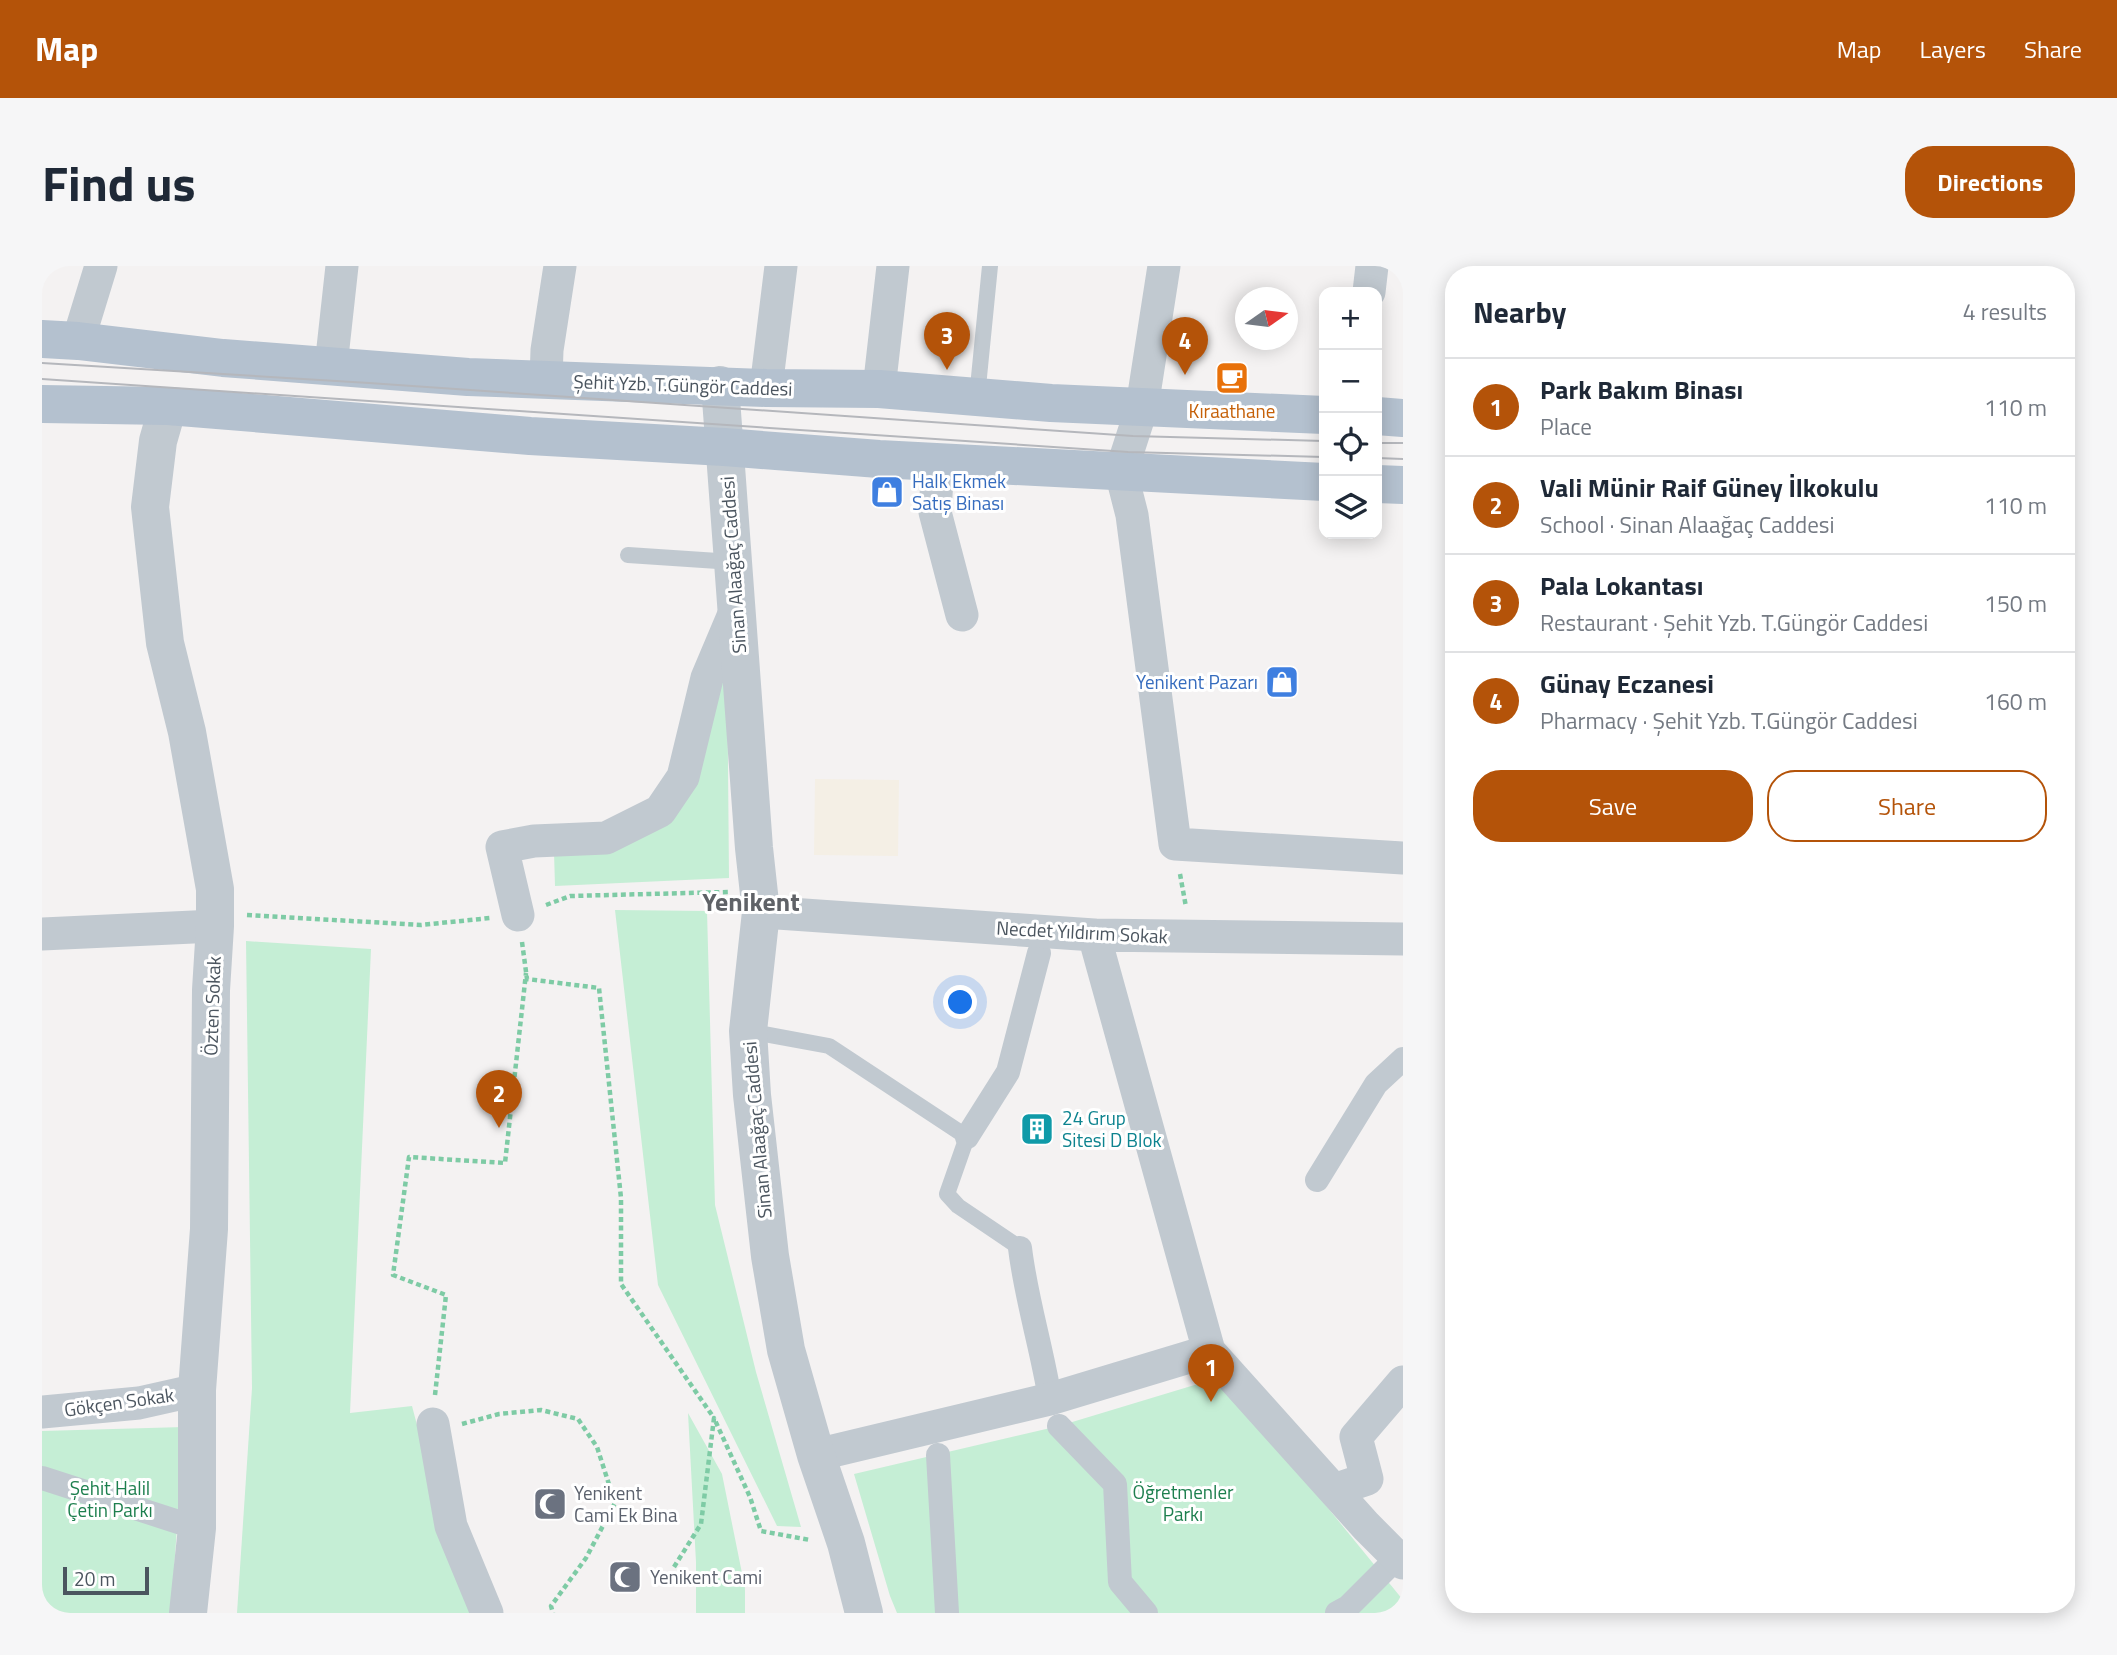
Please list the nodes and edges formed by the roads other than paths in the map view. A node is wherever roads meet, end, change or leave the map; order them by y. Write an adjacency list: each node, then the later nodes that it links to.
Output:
1 (100, 266): 10 (street)
2 (342, 266): 11 (street)
3 (560, 266): 12 (street)
4 (781, 266): 14 (street)
5 (893, 266): 15 (street)
6 (990, 266): 16 (lane)
7 (1164, 266): 19 (street)
8 (1372, 266): 9 (street)
9 (1370, 287)
10 (60, 340): 11 (main road, Şehit Yzb. T.Güngör Caddesi)
11 (331, 366): 12 (main road, Şehit Yzb. T.Güngör Caddesi)
12 (546, 380): 13 (main road, Şehit Yzb. T.Güngör Caddesi)
13 (720, 385): 14 (main road, Şehit Yzb. T.Güngör Caddesi); 23 (street, Sinan Alaağaç Caddesi)
14 (766, 388): 15 (main road, Şehit Yzb. T.Güngör Caddesi)
15 (879, 389): 16 (main road, Şehit Yzb. T.Güngör Caddesi)
16 (977, 397): 19 (main road, Şehit Yzb. T.Güngör Caddesi)
17 (42, 404): 18 (main road)
18 (168, 406): 23 (main road); 36 (street, Özten Sokak)
19 (1142, 407): 20 (main road, Şehit Yzb. T.Güngör Caddesi); 25 (street)
20 (1319, 415)
21 (1382, 416): 22 (main road)
22 (1403, 418)
23 (724, 447): 24 (main road); 30 (street, Sinan Alaağaç Caddesi)
24 (938, 463): 25 (main road); 32 (street)
25 (1121, 472): 26 (main road); 33 (street)
26 (1319, 482)
27 (1382, 484): 28 (main road)
28 (1403, 485)
29 (628, 555): 30 (lane)
30 (733, 562): 31 (street, Sinan Alaağaç Caddesi)
31 (737, 607): 34 (street, Sinan Alaağaç Caddesi); 35 (street)
32 (962, 615)
33 (1403, 858)
34 (760, 901): 38 (street, Necdet Yıldırım Sokak); 41 (street, Sinan Alaağaç Caddesi)
35 (518, 915)
36 (215, 920): 37 (street); 48 (street, Özten Sokak)
37 (42, 934)
38 (1094, 935): 39 (street, Necdet Yıldırım Sokak); 46 (street)
39 (1403, 939)
40 (1039, 953): 43 (street)
41 (748, 1031): 43 (lane); 52 (street, Sinan Alaağaç Caddesi)
42 (1403, 1059): 44 (street)
43 (967, 1137): 45 (lane)
44 (1317, 1180)
45 (1020, 1248): 50 (street)
46 (1209, 1351): 50 (street); 55 (street)
47 (1403, 1382): 55 (street)
48 (197, 1390): 49 (street, Gökçen Sokak); 56 (street, Özten Sokak)
49 (42, 1412)
50 (1054, 1413): 52 (street); 62 (street)
51 (433, 1424): 59 (street)
52 (816, 1455): 60 (street, Sinan Alaağaç Caddesi)
53 (938, 1455): 61 (street)
54 (42, 1478): 56 (street)
55 (1334, 1490): 57 (street)
56 (197, 1528): 58 (street, Özten Sokak)
57 (1400, 1560): 63 (street)
58 (188, 1613)
59 (487, 1613)
60 (864, 1613)
61 (947, 1613)
62 (1146, 1613)
63 (1337, 1613)

